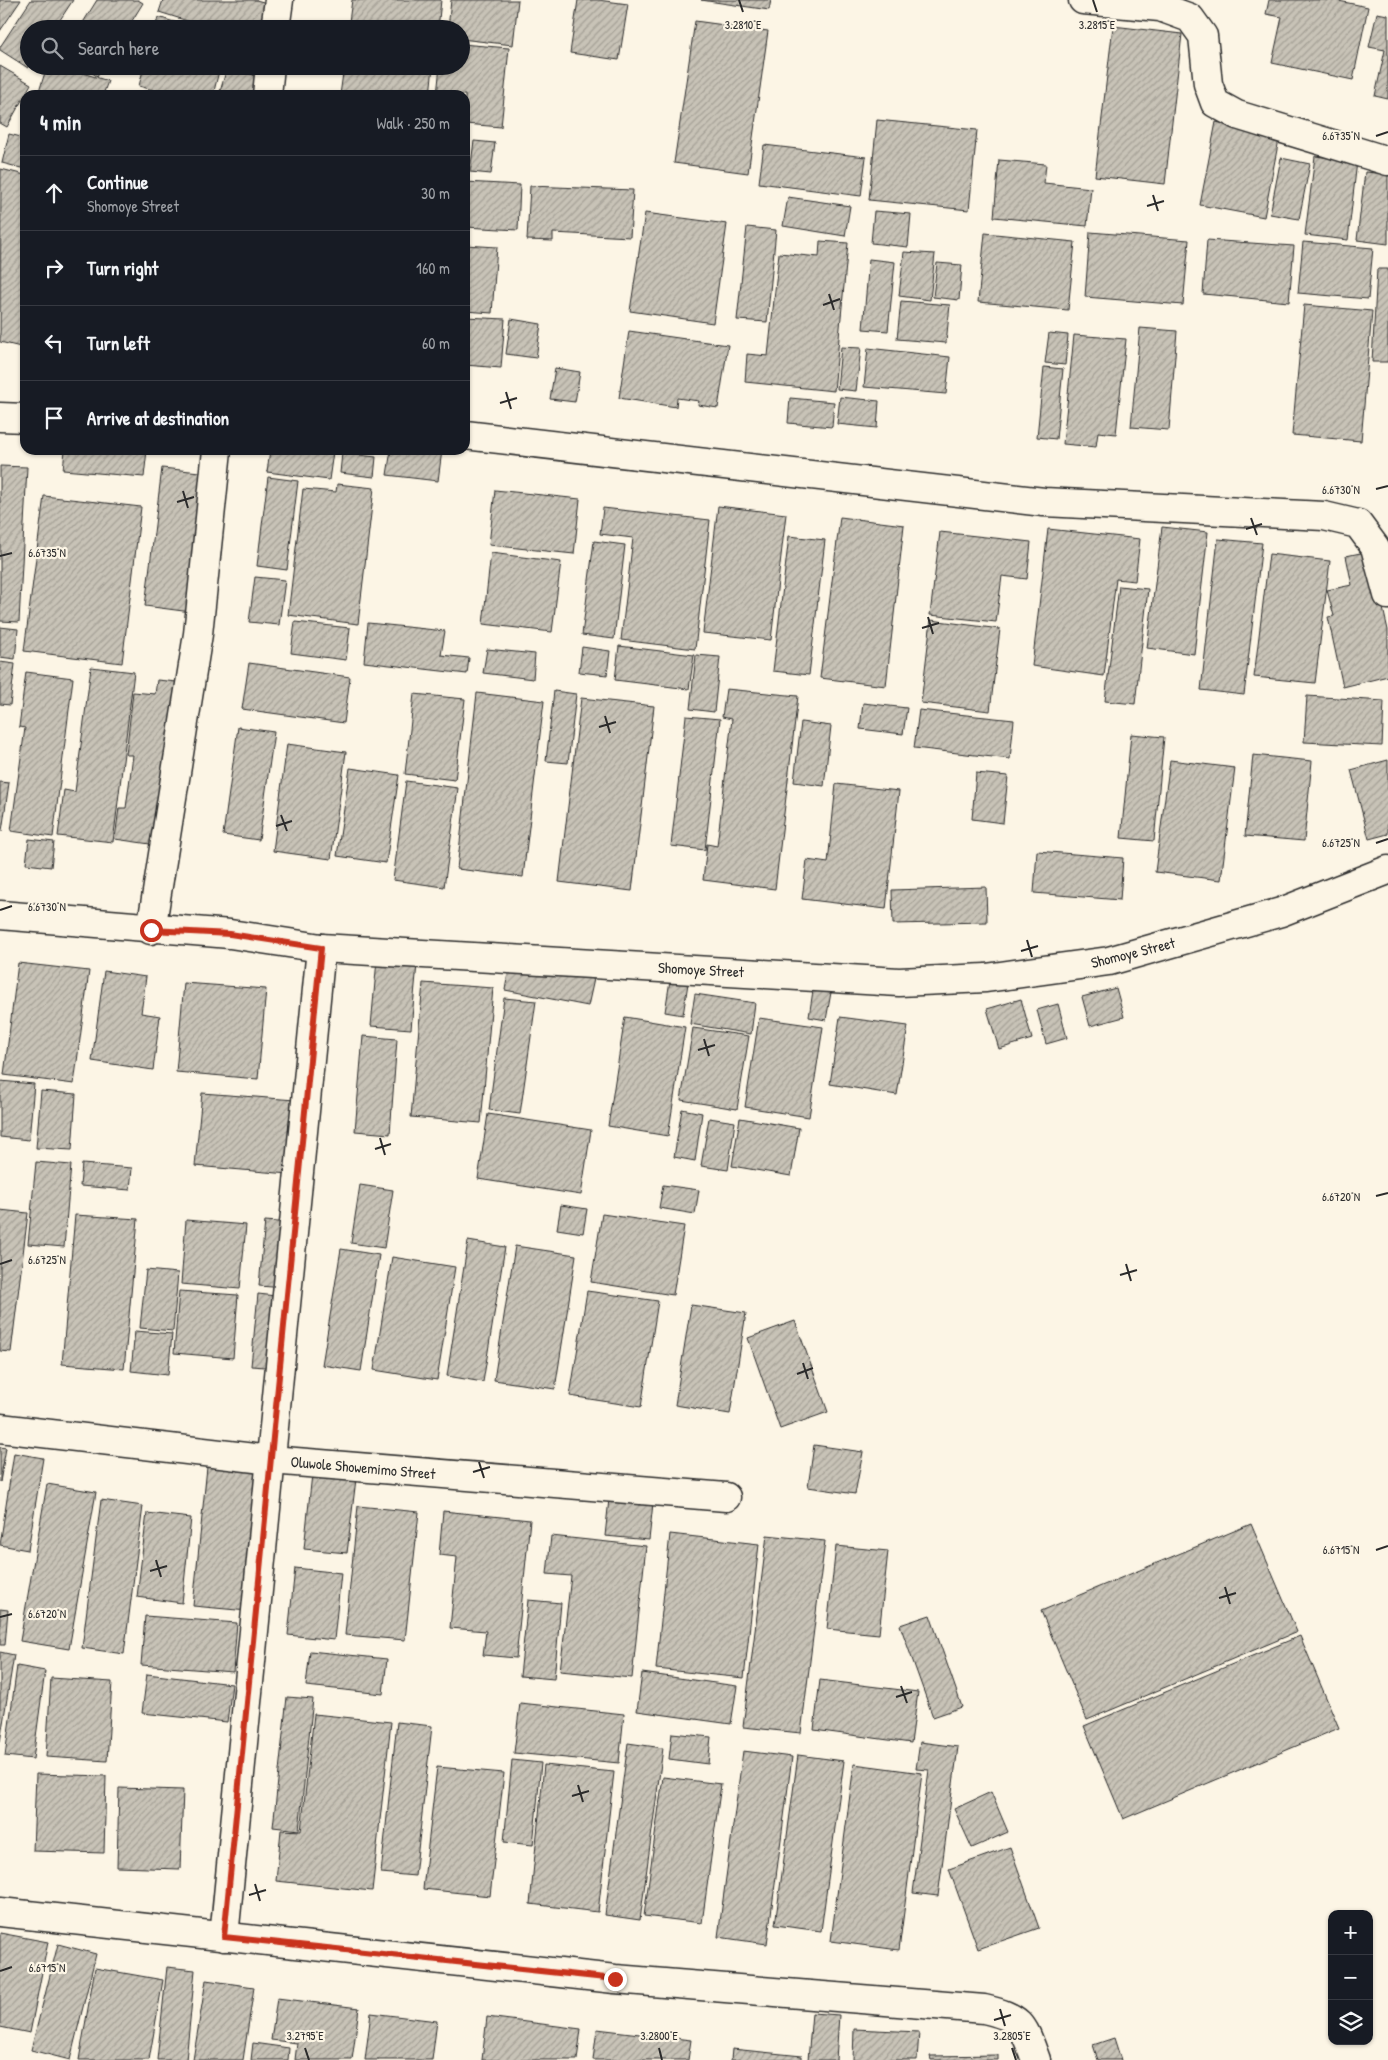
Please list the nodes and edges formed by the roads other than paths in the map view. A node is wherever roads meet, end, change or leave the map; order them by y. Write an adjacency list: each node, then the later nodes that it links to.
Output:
1 (279, 0): 3 (street)
2 (1083, 0): 6 (street)
3 (276, 20)
4 (269, 75): 5 (street)
5 (268, 90)
6 (1388, 161)
7 (0, 417): 8 (street)
8 (20, 418)
9 (470, 436): 11 (street)
10 (216, 455): 14 (street)
11 (1388, 595)
12 (1388, 870): 15 (street, Shomoye Street)
13 (0, 915): 14 (street, Shomoye Street)
14 (151, 930): 15 (street, Shomoye Street)
15 (321, 948): 17 (street)
16 (0, 1428): 17 (street, Oluwole Showemimo Street)
17 (271, 1460): 18 (street, Oluwole Showemimo Street); 20 (street)
18 (726, 1497)
19 (0, 1912): 20 (street)
20 (224, 1937): 21 (street)
21 (1036, 2060)

